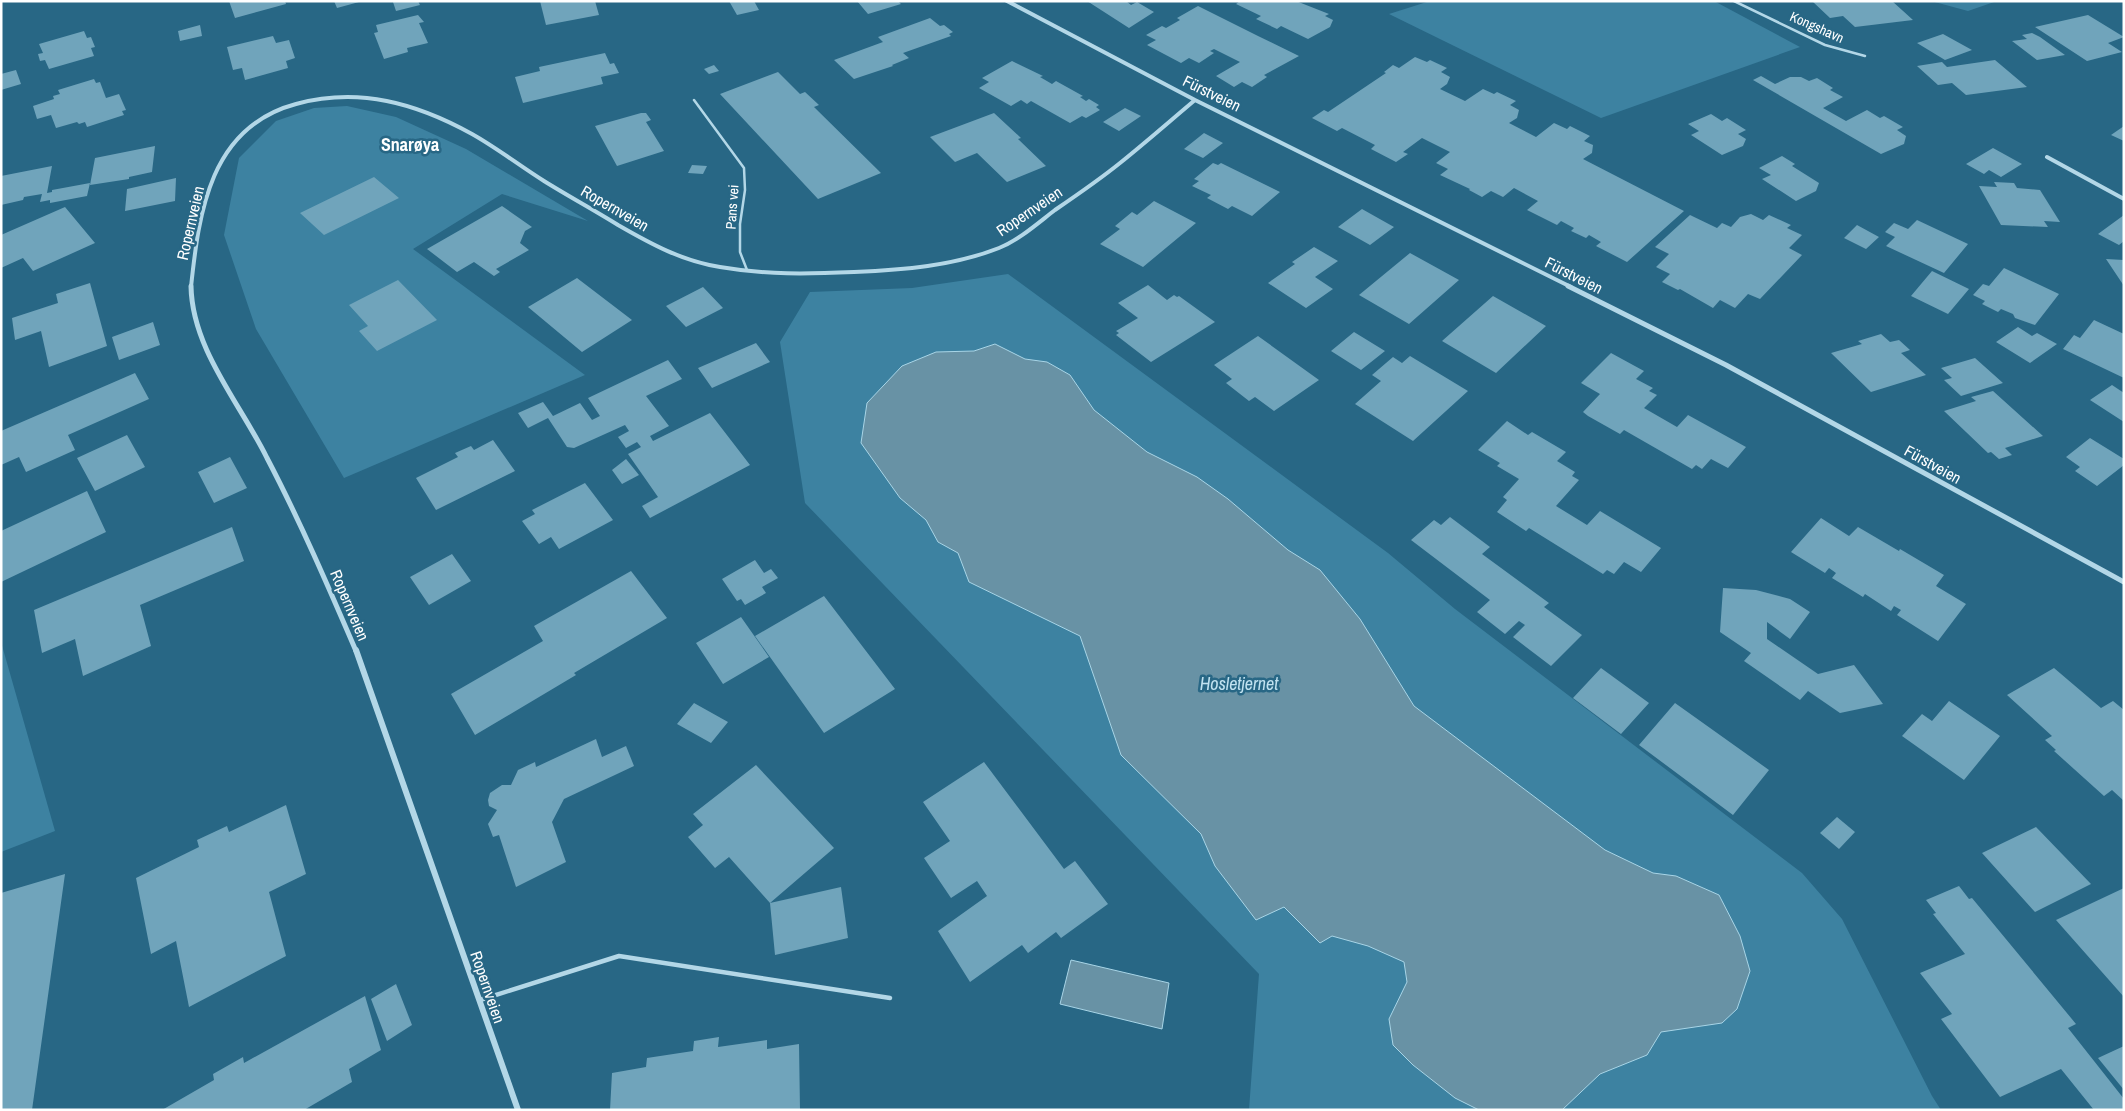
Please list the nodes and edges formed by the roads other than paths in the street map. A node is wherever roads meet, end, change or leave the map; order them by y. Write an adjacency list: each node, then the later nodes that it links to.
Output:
1 (1007, 1): 5 (street, Fürstveien)
2 (1734, 1): 3 (lane, Kongshavn)
3 (1866, 56)
4 (694, 100): 8 (lane, Pans vei)
5 (1195, 100): 8 (street, Ropernveien); 9 (street, Fürstveien)
6 (2047, 157): 7 (street)
7 (2124, 199)
8 (747, 270): 11 (street, Ropernveien)
9 (2124, 582)
10 (890, 998): 11 (lane)
11 (480, 1000): 12 (street, Ropernveien)
12 (518, 1110)

